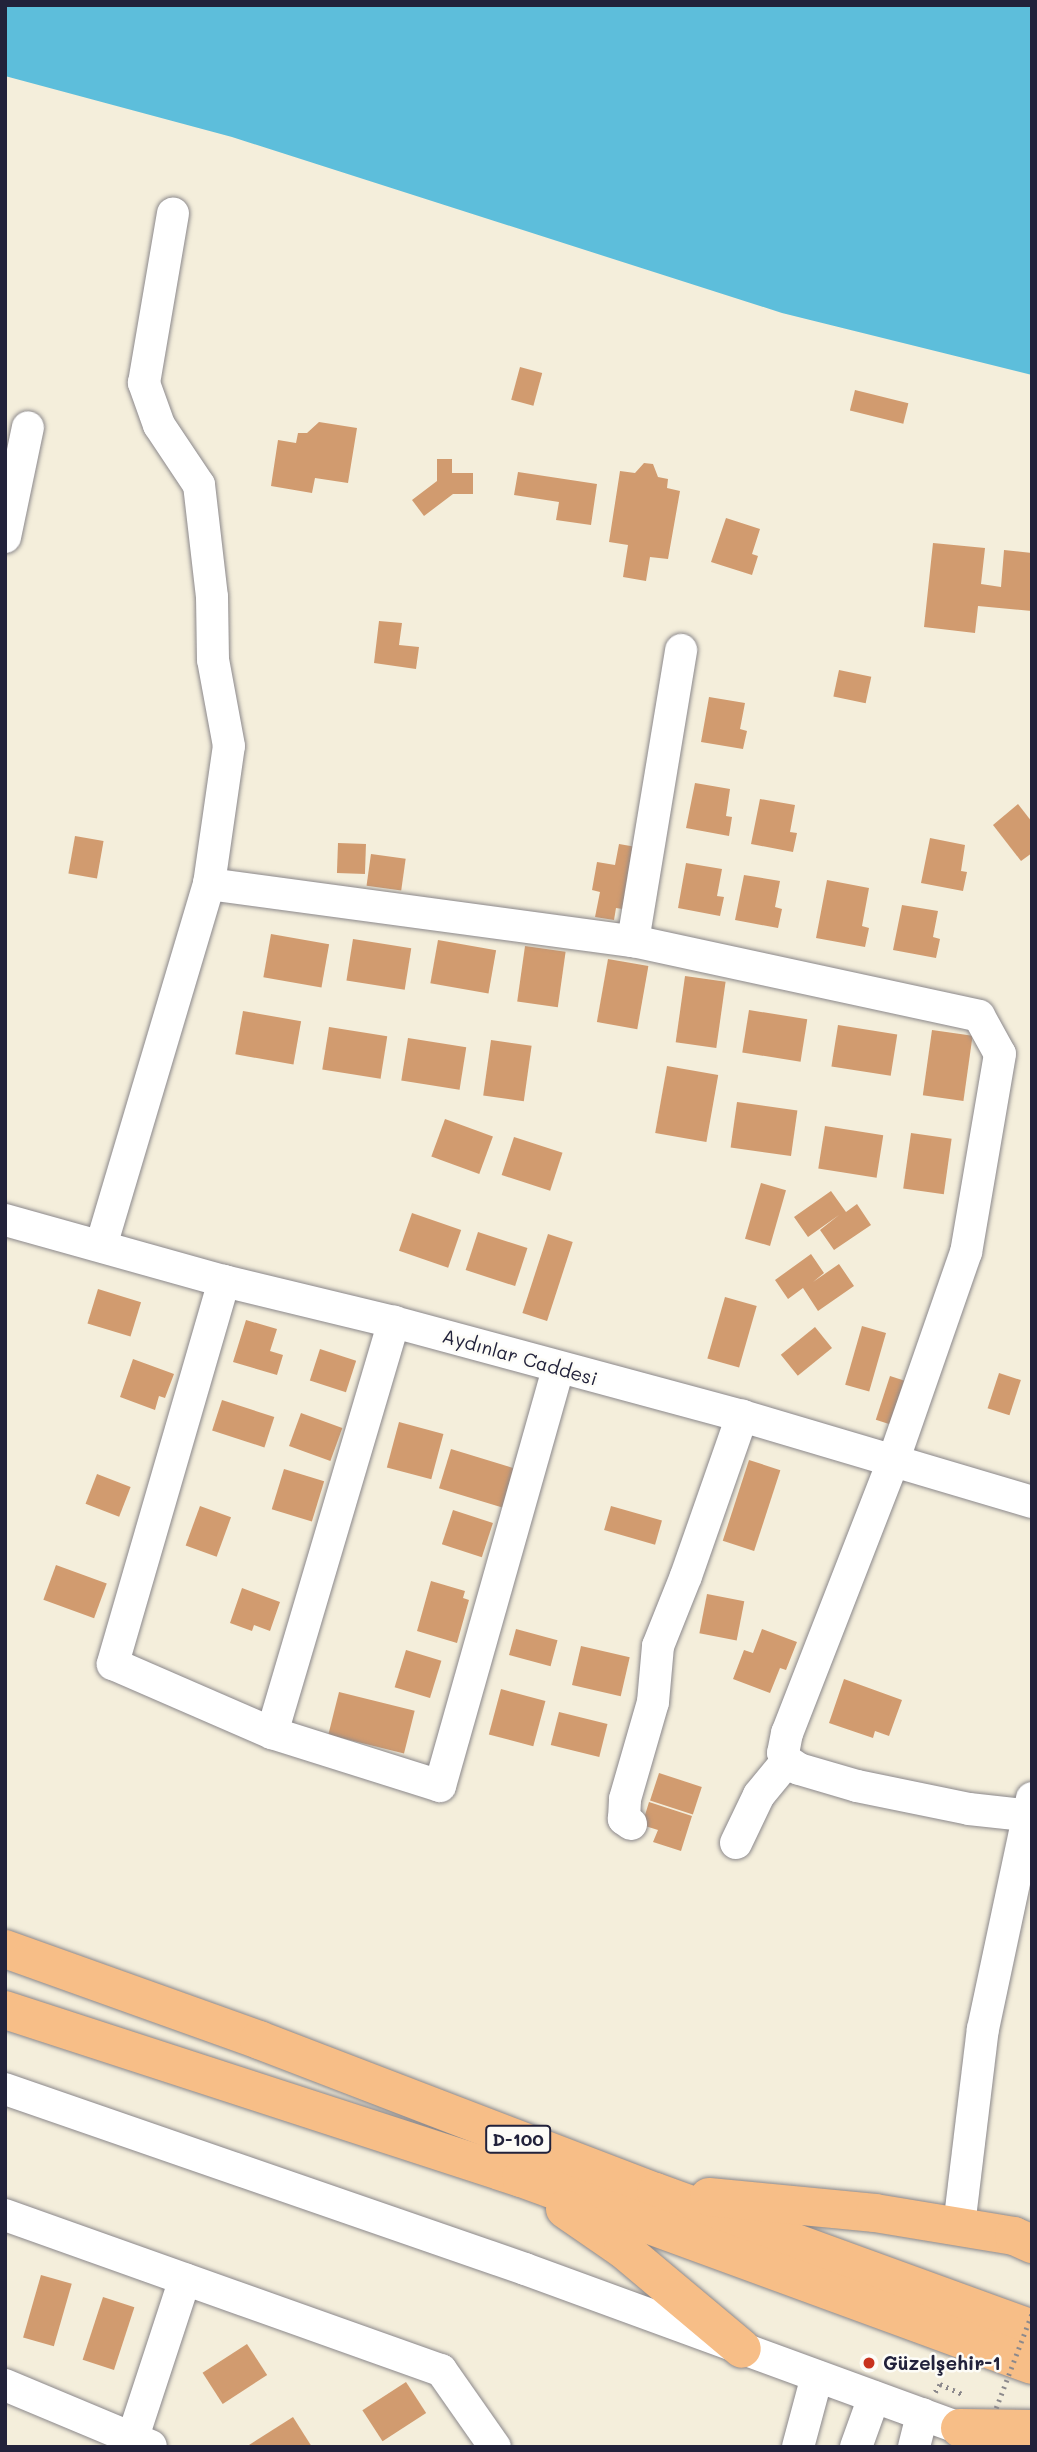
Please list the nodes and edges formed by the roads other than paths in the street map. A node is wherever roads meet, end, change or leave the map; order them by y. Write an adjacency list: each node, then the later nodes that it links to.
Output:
1 (173, 213): 5 (street)
2 (27, 427): 3 (street)
3 (5, 537)
4 (681, 650): 6 (street)
5 (209, 884): 6 (street); 8 (street)
6 (633, 941): 13 (street)
7 (5, 1220): 8 (street, Aydınlar Caddesi)
8 (100, 1246): 9 (street, Aydınlar Caddesi)
9 (224, 1281): 10 (street, Aydınlar Caddesi); 15 (street)
10 (394, 1322): 11 (street, Aydınlar Caddesi); 15 (street)
11 (558, 1368): 12 (street, Aydınlar Caddesi); 15 (street)
12 (742, 1416): 13 (street, Aydınlar Caddesi); 18 (street)
13 (894, 1460): 14 (street, Aydınlar Caddesi); 16 (street)
14 (1032, 1502)
15 (272, 1733)
16 (787, 1761): 17 (street); 19 (street)
17 (1030, 1810): 26 (street)
18 (631, 1824)
19 (736, 1843)
20 (5, 1950): 24 (highway, D-100)
21 (5, 2010): 23 (highway, D-100)
22 (5, 2089): 30 (street)
23 (520, 2178): 30 (highway); 31 (highway, D-100)
24 (656, 2192): 26 (highway); 29 (highway, D-100)
25 (5, 2215): 28 (street)
26 (959, 2226): 27 (highway)
27 (1032, 2244)
28 (186, 2279): 38 (street); 39 (street)
29 (1032, 2329)
30 (742, 2349): 32 (street)
31 (1032, 2365)
32 (817, 2376): 34 (street); 40 (street)
33 (5, 2385): 38 (street)
34 (874, 2397): 35 (street); 41 (street)
35 (922, 2414): 36 (street); 42 (street)
36 (960, 2428): 37 (highway); 43 (street)
37 (1032, 2429)
38 (143, 2442)
39 (495, 2447)
40 (798, 2447)
41 (856, 2447)
42 (914, 2447)
43 (1012, 2447)

